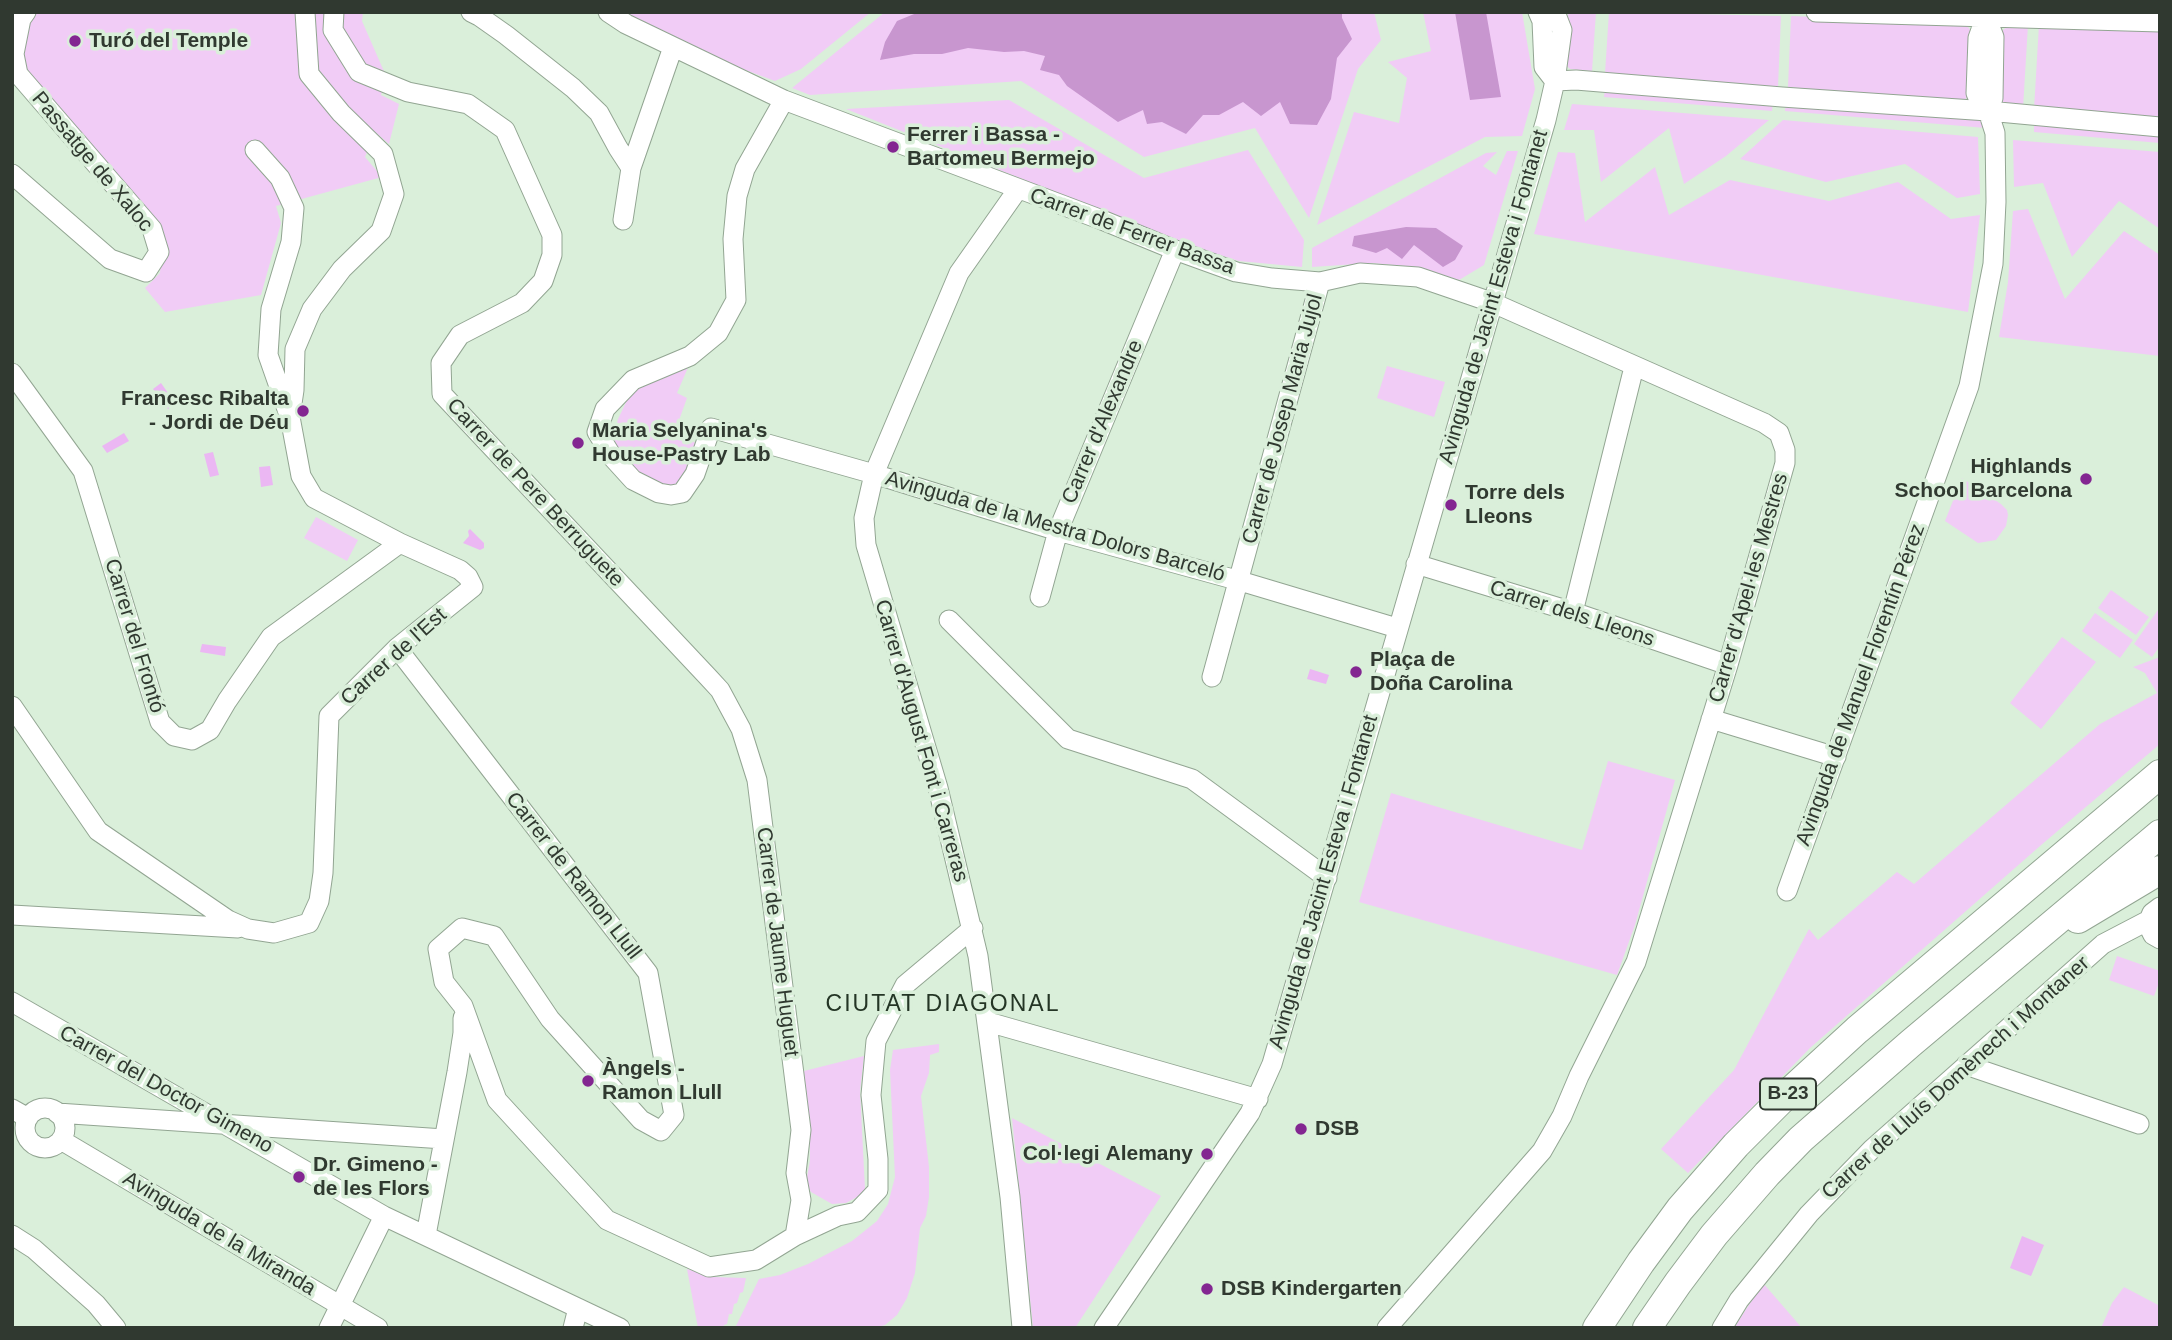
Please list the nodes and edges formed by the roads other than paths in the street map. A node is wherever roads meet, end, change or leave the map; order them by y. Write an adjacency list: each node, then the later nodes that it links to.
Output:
1 (26, 12): 17 (street, Passatge de Xaloc)
2 (305, 12): 25 (street)
3 (334, 12): 38 (street, Carrer de Pere Berruguete)
4 (471, 12): 16 (street)
5 (608, 12): 10 (street, Carrer de Ferrer Bassa)
6 (1816, 12): 8 (street)
7 (1545, 14): 11 (street, Avinguda de Jacint Esteva i Fontanet)
8 (1985, 14): 9 (street); 13 (street, Avinguda de Manuel Florentín Pérez)
9 (2160, 22)
10 (673, 47): 12 (street, Carrer de Ferrer Bassa); 16 (street)
11 (1555, 80): 13 (street); 22 (street, Avinguda de Jacint Esteva i Fontanet)
12 (784, 100): 18 (street, Carrer de Ferrer Bassa); 26 (street, Avinguda de la Mestra Dolors Barceló)
13 (1988, 111): 14 (street); 41 (street, Avinguda de Manuel Florentín Pérez)
14 (2160, 127)
15 (255, 150): 25 (street)
16 (631, 168): 19 (street)
17 (12, 174)
18 (1018, 189): 20 (street, Carrer de Ferrer Bassa); 26 (street, Carrer d'August Font i Carreras)
19 (623, 220)
20 (1175, 250): 21 (street, Carrer de Ferrer Bassa); 27 (street, Carrer d'Alexandre)
21 (1320, 282): 22 (street, Carrer de Ferrer Bassa); 30 (street, Carrer de Josep Maria Jujol)
22 (1492, 302): 23 (street, Carrer d'Apel·les Mestres); 29 (street, Avinguda de Jacint Esteva i Fontanet)
23 (1634, 368): 32 (street); 36 (street, Carrer d'Apel·les Mestres)
24 (12, 373): 28 (street, Carrer del Frontó)
25 (290, 416): 28 (street)
26 (874, 474): 27 (street, Avinguda de la Mestra Dolors Barceló); 49 (street, Carrer d'August Font i Carreras)
27 (1058, 531): 30 (street, Avinguda de la Mestra Dolors Barceló); 31 (street, Carrer d'Alexandre)
28 (400, 543): 35 (street, Carrer de l'Est)
29 (1416, 564): 32 (street, Carrer dels Lleons); 34 (street, Avinguda de Jacint Esteva i Fontanet)
30 (1240, 581): 34 (street, Avinguda de la Mestra Dolors Barceló); 37 (street, Carrer de Josep Maria Jujol)
31 (1040, 597)
32 (1573, 612): 36 (street, Carrer dels Lleons)
33 (949, 620): 45 (street)
34 (1397, 628): 45 (street, Avinguda de Jacint Esteva i Fontanet)
35 (397, 648): 50 (street, Carrer de l'Est); 55 (street, Carrer de Ramon Llull)
36 (1728, 664): 40 (street, Carrer d'Apel·les Mestres)
37 (1212, 677)
38 (720, 691): 65 (street, Carrer de Jaume Huguet)
39 (12, 706): 50 (street)
40 (1711, 719): 41 (street); 80 (street, Carrer d'Apel·les Mestres)
41 (1836, 757): 46 (street, Avinguda de Manuel Florentín Pérez)
42 (2160, 774): 81 (highway, B-23)
43 (2160, 834): 53 (highway, B-23)
44 (2160, 870): 53 (highway)
45 (1326, 878): 58 (street, Avinguda de Jacint Esteva i Fontanet)
46 (1787, 891)
47 (2154, 913): 51 (street, Carrer de Lluís Domènech i Montaner); 52 (street)
48 (12, 915): 50 (street)
49 (972, 928): 56 (street, Carrer d'August Font i Carreras); 67 (street)
50 (248, 929)
51 (2120, 934): 52 (street); 57 (street, Carrer de Lluís Domènech i Montaner)
52 (2160, 939)
53 (2004, 964): 82 (highway, B-23)
54 (12, 1002): 61 (street, Carrer del Doctor Gimeno)
55 (463, 1006): 63 (street); 70 (street)
56 (988, 1022): 58 (street); 79 (street, Carrer d'August Font i Carreras)
57 (1966, 1065): 62 (street); 83 (street, Carrer de Lluís Domènech i Montaner)
58 (1258, 1099): 73 (street, Avinguda de Jacint Esteva i Fontanet)
59 (20, 1113): 60 (street); 64 (street)
60 (57, 1113): 61 (street); 64 (street)
61 (227, 1124): 63 (street); 66 (street, Carrer del Doctor Gimeno)
62 (2139, 1124)
63 (444, 1139): 69 (street)
64 (61, 1140): 71 (street, Avinguda de la Miranda)
65 (801, 1200): 67 (street); 70 (street, Carrer de Jaume Huguet)
66 (384, 1216): 69 (street, Carrer del Doctor Gimeno); 71 (street)
67 (838, 1216): 70 (street)
68 (12, 1235): 74 (street)
69 (426, 1235): 72 (street, Carrer del Doctor Gimeno)
70 (795, 1236)
71 (339, 1306): 75 (street); 76 (street, Avinguda de la Miranda)
72 (578, 1308): 77 (street); 78 (street, Carrer del Doctor Gimeno)
73 (1106, 1327)
74 (116, 1328)
75 (330, 1328)
76 (379, 1328)
77 (573, 1328)
78 (620, 1328)
79 (1022, 1328)
80 (1387, 1328)
81 (1597, 1328)
82 (1647, 1328)
83 (1722, 1328)

